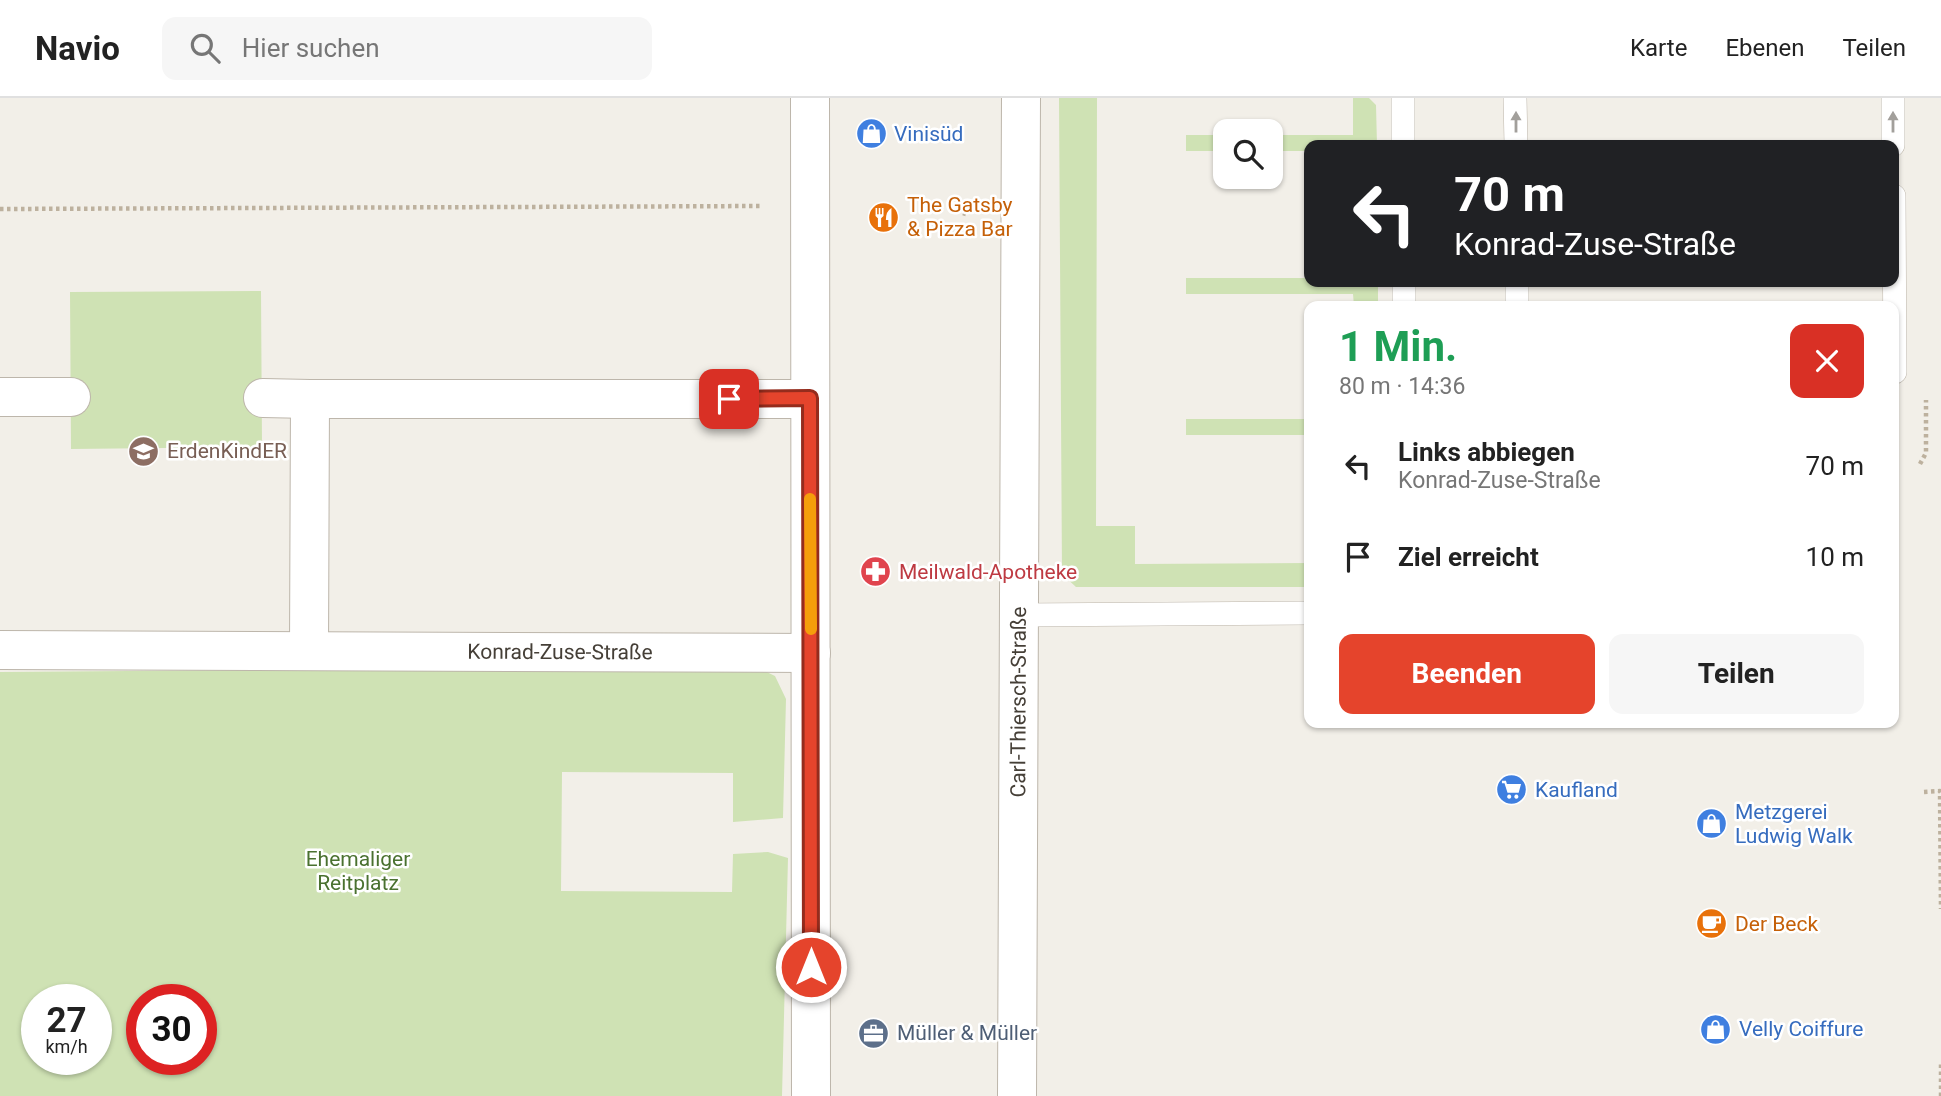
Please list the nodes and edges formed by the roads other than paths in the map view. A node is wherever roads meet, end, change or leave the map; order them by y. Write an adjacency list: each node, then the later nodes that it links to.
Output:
1 (810, 98): 12 (street)
2 (1021, 98): 15 (street, Carl-Thiersch-Straße)
3 (1403, 98): 6 (lane)
4 (1516, 98): 7 (lane, one-way to 4)
5 (1893, 98): 8 (lane, one-way to 5)
6 (1403, 140)
7 (1516, 140)
8 (1893, 140)
9 (0, 397): 10 (street)
10 (71, 397)
11 (263, 398): 13 (street)
12 (810, 398): 13 (street); 18 (street)
13 (310, 399): 17 (street)
14 (1304, 613): 15 (lane)
15 (1020, 615): 20 (street, Carl-Thiersch-Straße)
16 (0, 650): 17 (street, Konrad-Zuse-Straße)
17 (309, 650): 18 (street, Konrad-Zuse-Straße)
18 (811, 653): 19 (street)
19 (811, 1096)
20 (1017, 1096)

